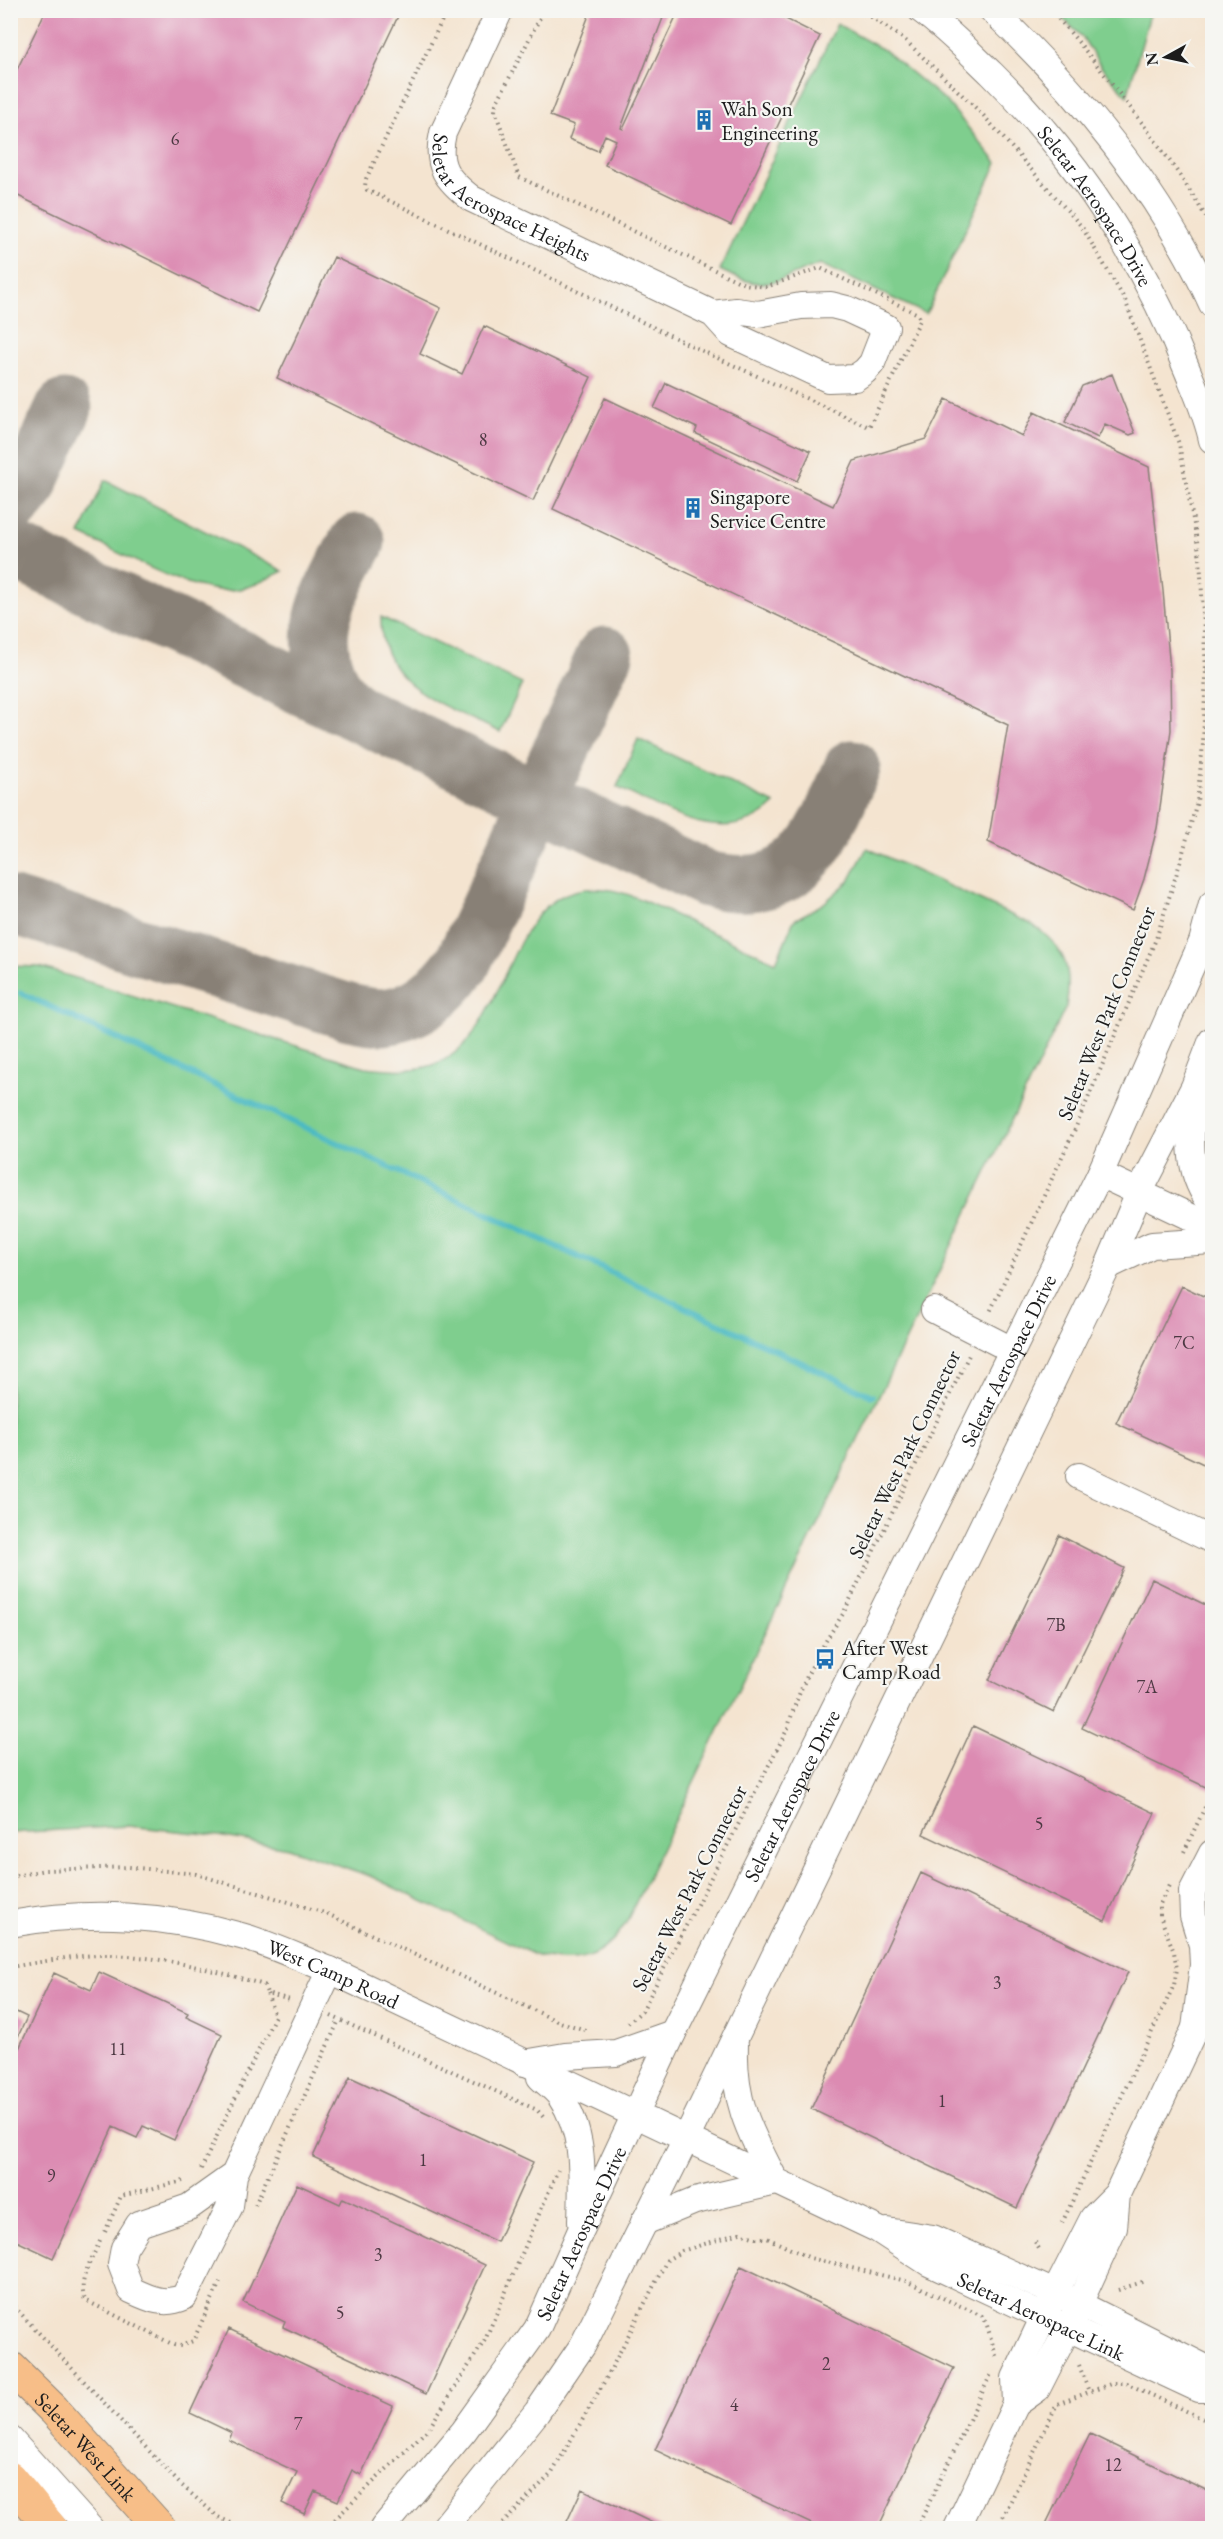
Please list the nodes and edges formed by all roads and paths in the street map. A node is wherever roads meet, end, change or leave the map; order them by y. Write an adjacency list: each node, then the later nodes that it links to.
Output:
1 (500, 10): 9 (street, Seletar Aerospace Heights)
2 (544, 10): 10 (path)
3 (861, 10): 12 (path, Seletar West Park Connector)
4 (921, 10): 11 (street, Seletar Aerospace Drive)
5 (992, 10): 8 (street)
6 (1050, 10): 7 (path)
7 (1212, 228)
8 (1212, 304)
9 (713, 314): 9 (street, Seletar Aerospace Heights)
10 (920, 320)
11 (1212, 440)
12 (1206, 670): 13 (path); 26 (path, Seletar West Park Connector)
13 (1212, 670)
14 (1212, 723): 15 (path)
15 (1212, 730)
16 (1212, 904): 19 (street, Seletar Aerospace Drive)
17 (1212, 1040): 18 (street)
18 (1194, 1087): 20 (street); 21 (street)
19 (1100, 1174): 20 (street); 27 (street, Seletar Aerospace Drive)
20 (1139, 1193): 22 (street); 24 (street)
21 (1212, 1205)
22 (1212, 1227)
23 (1212, 1241): 24 (street)
24 (1108, 1266): 42 (street)
25 (934, 1310): 26 (street)
26 (979, 1334): 27 (street); 38 (path, Seletar West Park Connector)
27 (1012, 1350): 41 (street, Seletar Aerospace Drive)
28 (1079, 1476): 29 (street)
29 (1212, 1540)
30 (1212, 1808): 32 (path)
31 (1212, 1852): 39 (street)
32 (1182, 1856)
33 (1173, 1875): 51 (path)
34 (10, 1877): 40 (path)
35 (10, 1924): 36 (street, West Camp Road)
36 (330, 1970): 43 (street, West Camp Road); 47 (street)
37 (1212, 2008): 39 (street)
38 (624, 2025)
39 (1195, 2028): 49 (street)
40 (596, 2031)
41 (673, 2033): 43 (street); 44 (street, Seletar Aerospace Drive)
42 (735, 2038): 45 (street); 48 (street)
43 (524, 2063): 44 (street, West Camp Road); 53 (street)
44 (635, 2115): 45 (street, Seletar Aerospace Link); 53 (street, Seletar Aerospace Drive)
45 (686, 2139): 48 (street, Seletar Aerospace Link); 50 (street)
46 (561, 2164): 79 (path)
47 (234, 2175): 47 (street)
48 (776, 2182): 50 (street); 52 (street, Seletar Aerospace Link)
49 (1117, 2194): 58 (street); 60 (street)
50 (644, 2222): 81 (street)
51 (1061, 2225)
52 (878, 2229): 58 (street, Seletar Aerospace Link); 61 (street, Seletar Aerospace Link)
53 (581, 2230): 80 (street, Seletar Aerospace Drive)
54 (1035, 2242): 55 (path)
55 (1041, 2252)
56 (1145, 2281): 57 (path)
57 (1118, 2290)
58 (1056, 2293): 60 (street, Seletar Aerospace Link); 61 (street)
59 (10, 2302): 78 (path)
60 (1078, 2304): 62 (street); 67 (street, Seletar Aerospace Link)
61 (1044, 2318): 62 (street, Seletar Aerospace Link); 70 (street)
62 (1068, 2328): 68 (street, Seletar Aerospace Link); 70 (street)
63 (997, 2361): 82 (path)
64 (1079, 2365): 69 (path)
65 (10, 2367): 74 (main road, Seletar West Link)
66 (993, 2370): 83 (path)
67 (1212, 2371)
68 (1212, 2389)
69 (1089, 2392): 71 (path); 85 (path)
70 (1016, 2404): 84 (street)
71 (1212, 2423)
72 (10, 2439): 76 (street)
73 (10, 2478): 75 (main road)
74 (155, 2524): 77 (main road)
75 (51, 2529)
76 (90, 2529)
77 (183, 2529)
78 (242, 2529)
79 (326, 2529)
80 (383, 2529)
81 (444, 2529)
82 (498, 2529)
83 (917, 2529)
84 (957, 2529)
85 (998, 2529)

